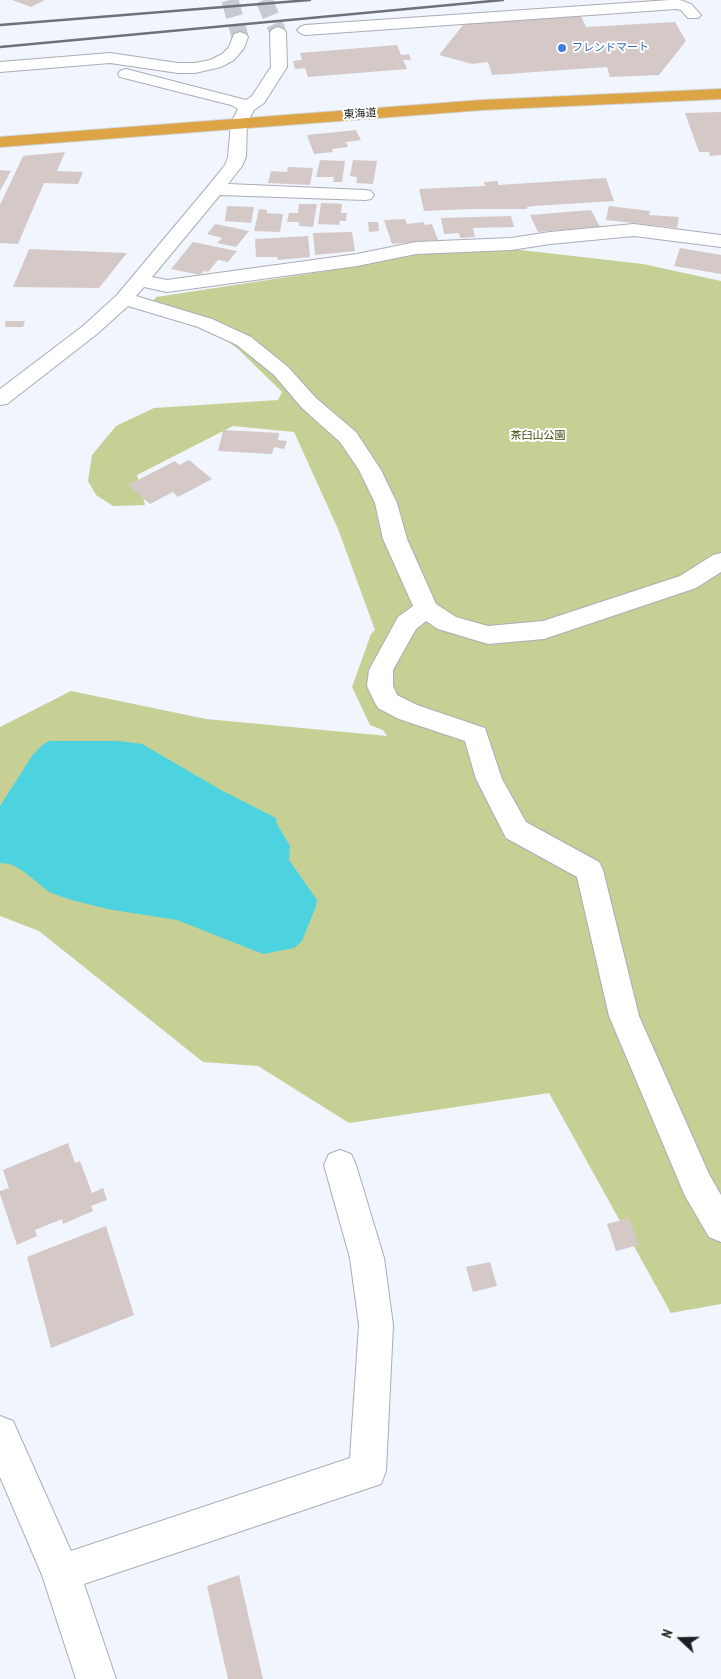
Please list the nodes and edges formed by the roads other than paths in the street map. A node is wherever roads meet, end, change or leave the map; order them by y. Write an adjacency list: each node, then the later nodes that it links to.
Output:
1 (693, 15): 2 (street)
2 (305, 30): 5 (street); 5 (street)
3 (240, 38): 4 (street)
4 (0, 67)
5 (279, 67): 8 (street)
6 (126, 74): 8 (street)
7 (721, 94): 8 (highway, 東海道)
8 (243, 115): 9 (highway, 東海道); 10 (street)
9 (0, 142)
10 (215, 189): 11 (street); 13 (street)
11 (365, 195)
12 (721, 240): 13 (street)
13 (140, 280): 14 (street)
14 (124, 299): 15 (street); 17 (street)
15 (0, 399)
16 (721, 561): 17 (street)
17 (426, 609): 19 (street)
18 (340, 1165): 21 (street)
19 (721, 1226)
20 (0, 1434): 21 (street)
21 (62, 1573): 22 (street)
22 (96, 1679)

